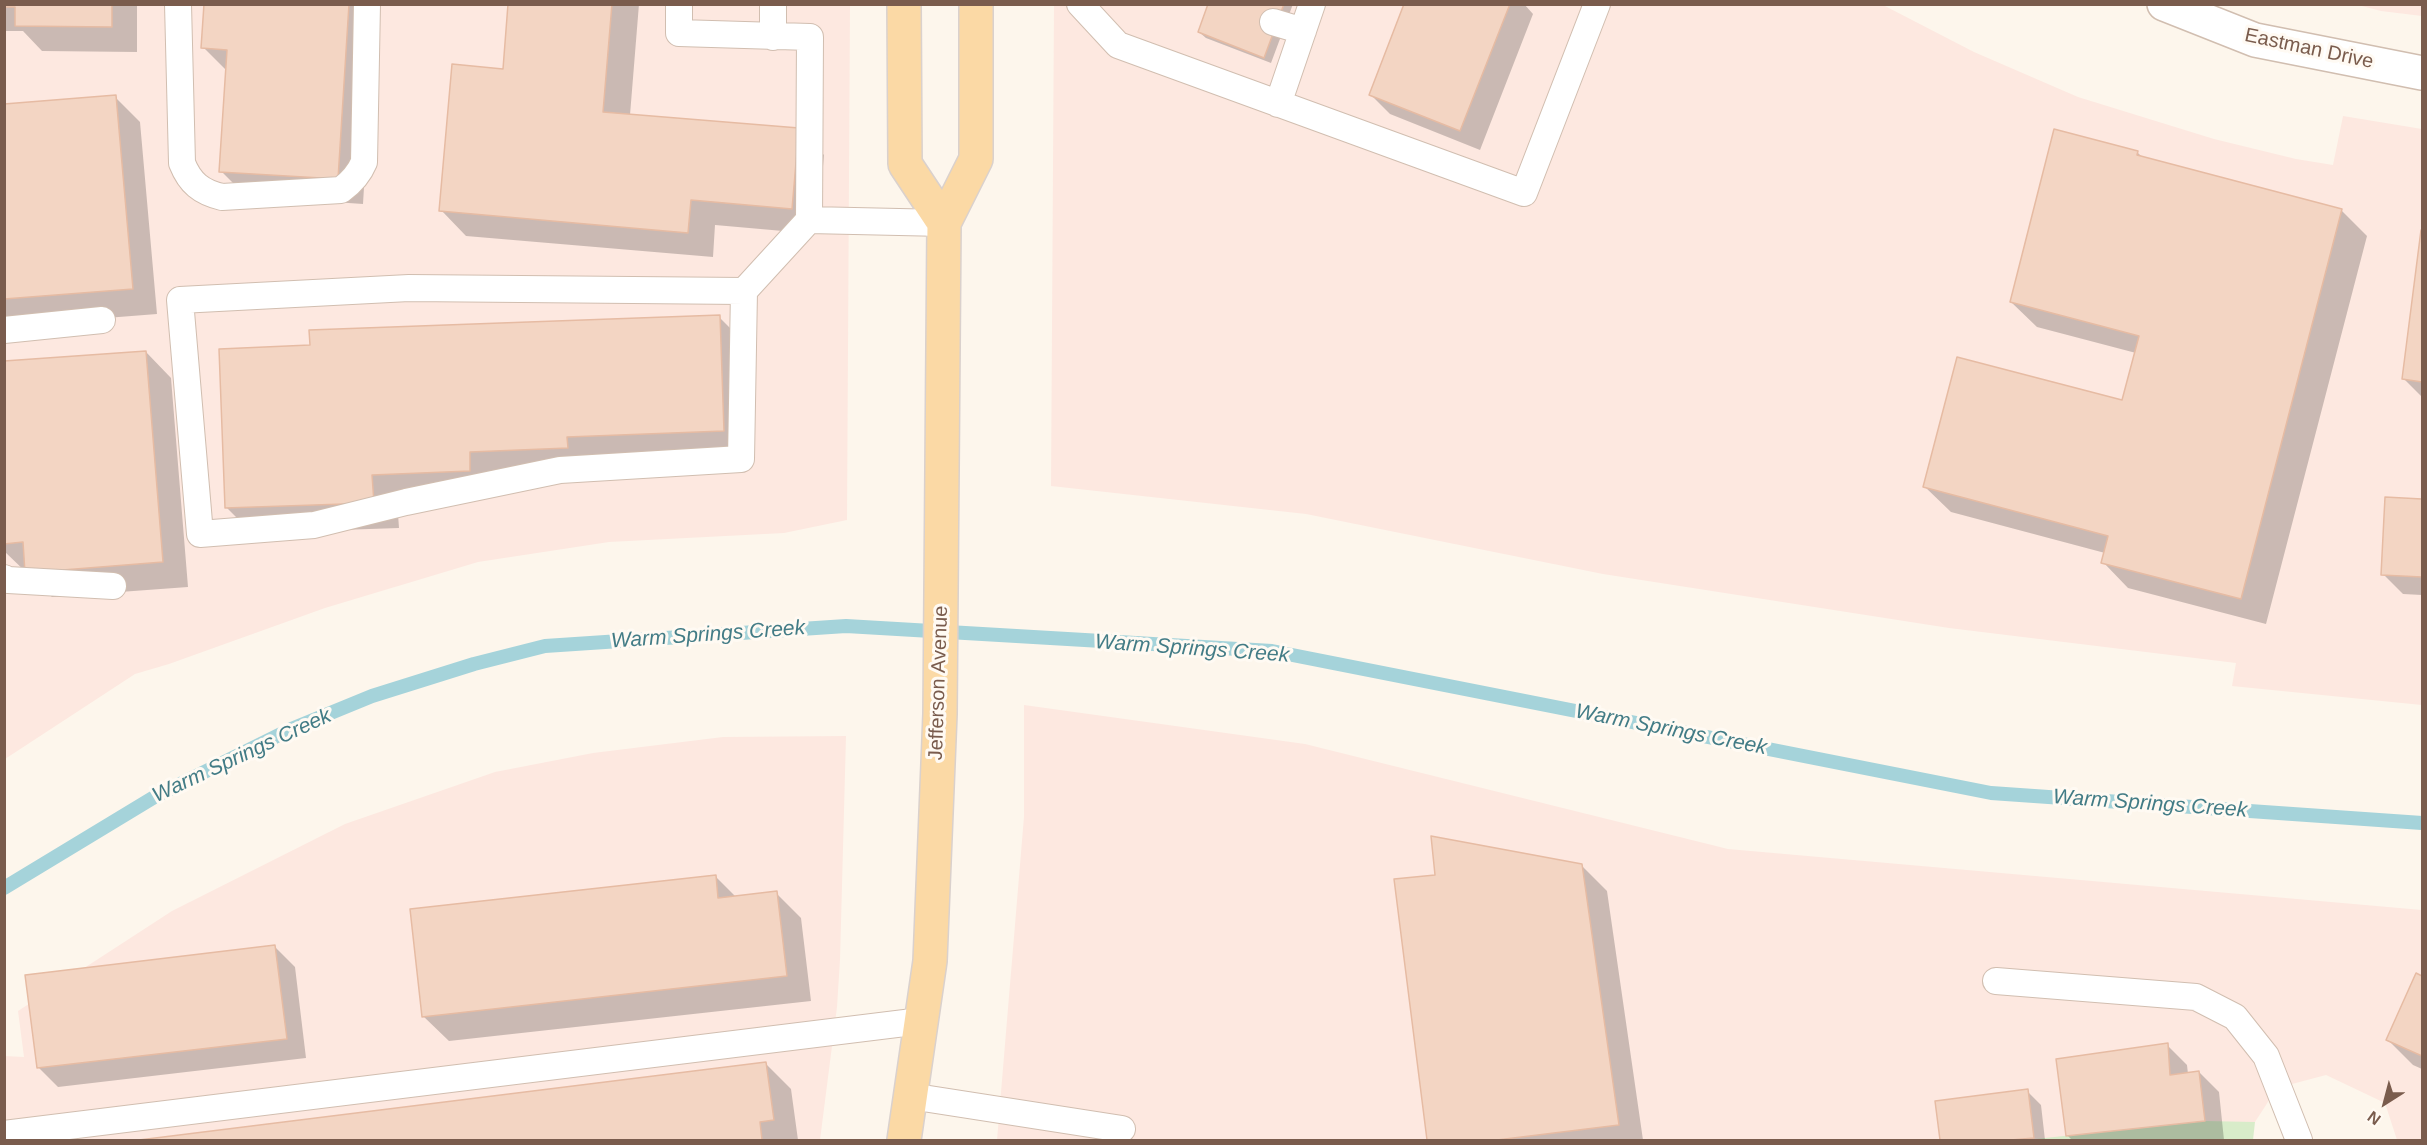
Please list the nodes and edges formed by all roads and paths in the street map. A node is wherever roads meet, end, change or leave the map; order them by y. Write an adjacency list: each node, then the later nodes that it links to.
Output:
1 (178, 4): 2 (lane)
2 (368, 4)
3 (679, 4): 13 (lane)
4 (773, 4): 13 (lane)
5 (904, 4): 17 (main road)
6 (976, 4): 17 (main road, Jefferson Avenue)
7 (1080, 4): 15 (lane)
8 (1312, 4): 12 (lane)
9 (1597, 4): 15 (lane)
10 (2184, 8): 14 (street, Eastman Drive)
11 (1273, 22): 12 (lane)
12 (1303, 31): 15 (lane)
13 (772, 37): 16 (lane)
14 (2422, 73)
15 (1278, 104)
16 (809, 220): 17 (lane); 18 (lane)
17 (944, 224): 24 (main road, Jefferson Avenue)
18 (744, 291): 18 (lane)
19 (102, 320): 20 (lane)
20 (4, 330)
21 (4, 578): 22 (lane)
22 (113, 586)
23 (1996, 981): 29 (lane)
24 (921, 1022): 25 (main road, Jefferson Avenue); 27 (lane)
25 (910, 1096): 26 (lane); 28 (main road, Jefferson Avenue)
26 (1122, 1129)
27 (4, 1134)
28 (904, 1140)
29 (2299, 1140)

